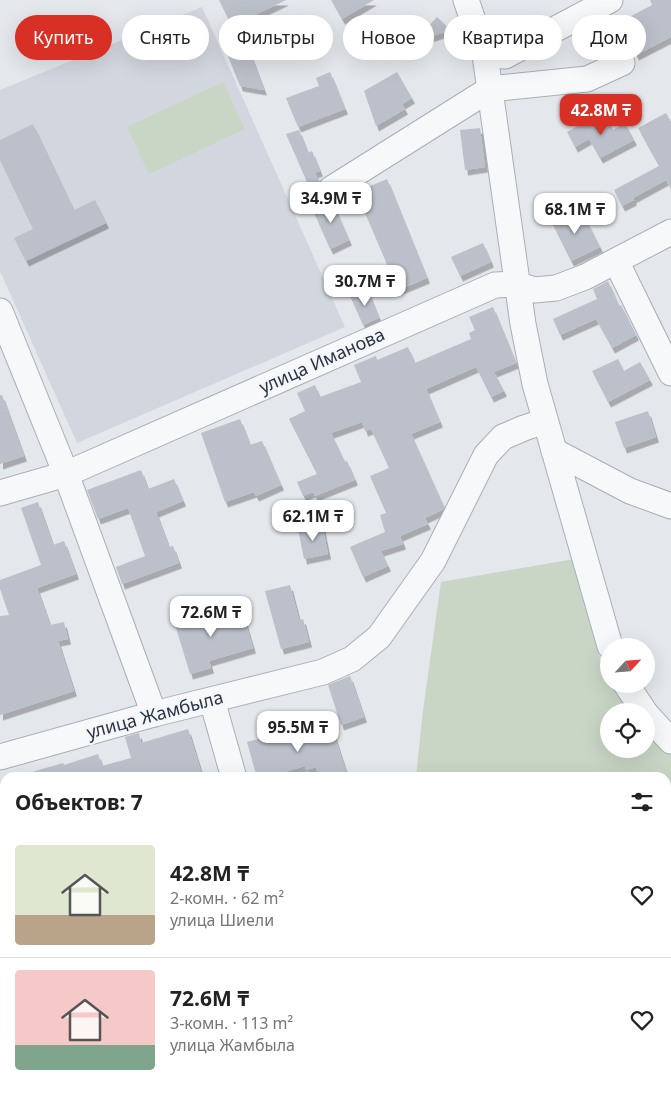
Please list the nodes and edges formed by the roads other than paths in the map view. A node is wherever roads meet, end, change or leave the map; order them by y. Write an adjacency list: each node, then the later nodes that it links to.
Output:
1 (466, 0): 3 (street)
2 (610, 0): 4 (street)
3 (471, 15)
4 (562, 26)
5 (486, 60): 7 (street)
6 (622, 63): 7 (street)
7 (490, 89): 8 (street); 11 (street)
8 (331, 189)
9 (671, 232): 10 (street, улица Иманова)
10 (616, 261): 11 (street, улица Иманова); 13 (street)
11 (517, 284): 14 (street); 16 (street, улица Иманова)
12 (0, 311): 16 (street)
13 (671, 373)
14 (545, 421): 15 (street); 20 (street, улица Жамбыла)
15 (554, 451): 18 (street); 19 (street)
16 (66, 474): 17 (street, улица Иманова); 21 (street)
17 (0, 494)
18 (671, 506)
19 (608, 638)
20 (212, 700): 21 (street, улица Жамбыла); 25 (street)
21 (154, 714): 24 (street, улица Жамбыла)
22 (655, 724): 23 (street)
23 (671, 742)
24 (0, 757)
25 (232, 772)

